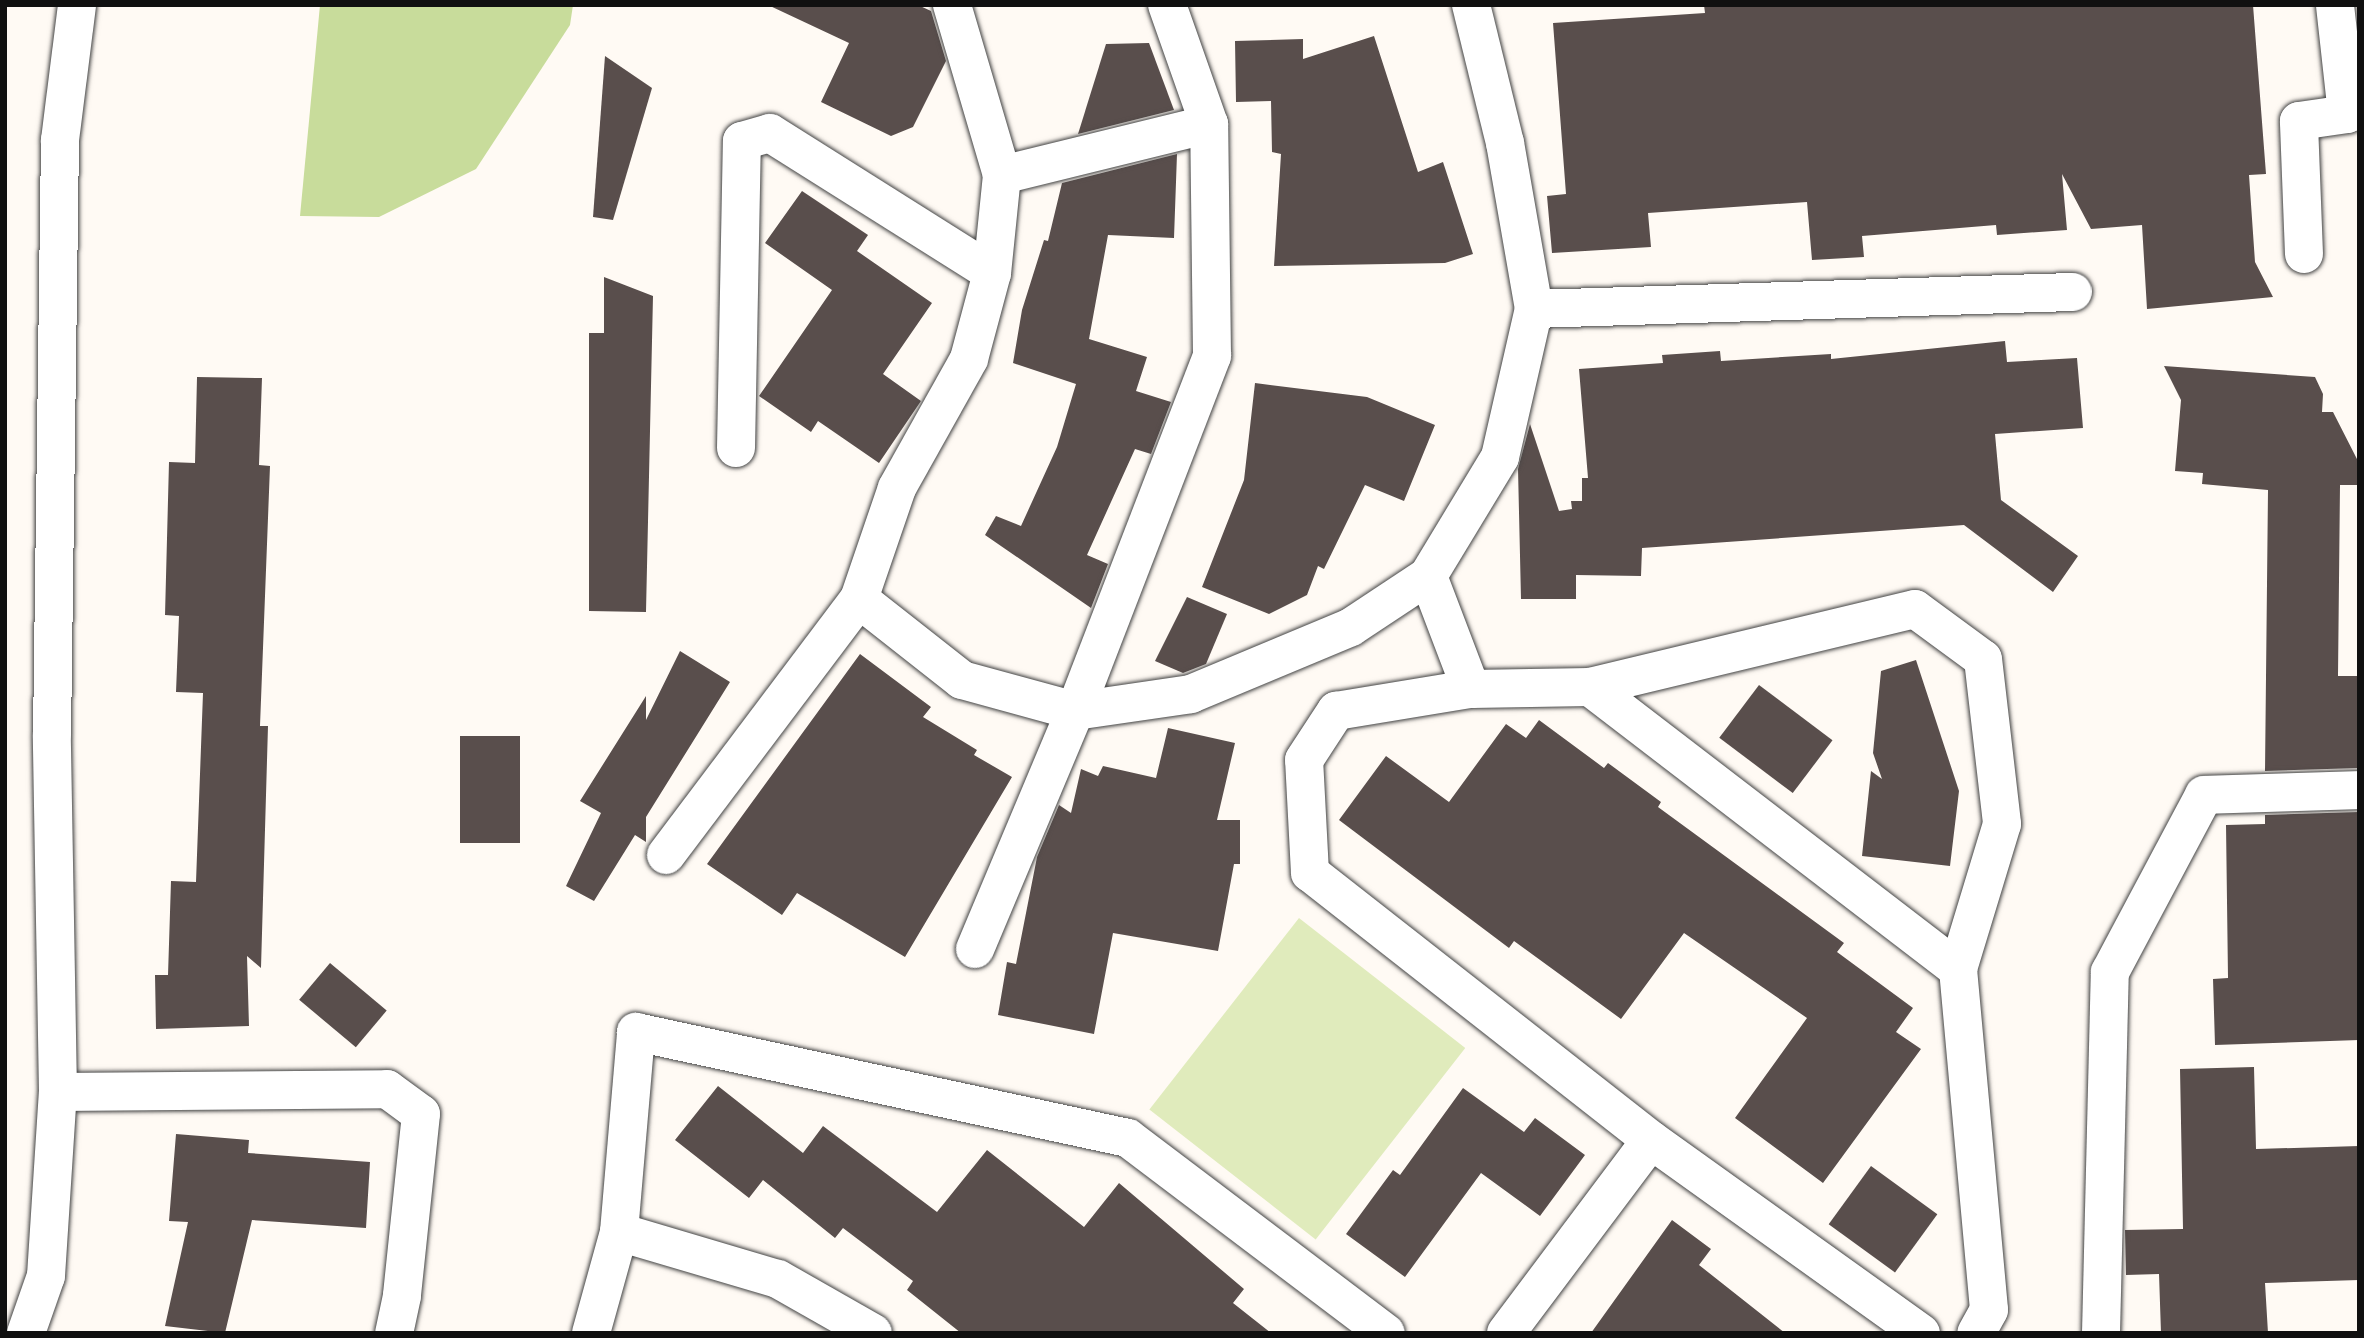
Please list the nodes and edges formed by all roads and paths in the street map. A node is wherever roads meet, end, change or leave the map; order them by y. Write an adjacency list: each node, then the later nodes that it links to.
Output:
1 (76, 5): 22 (street)
2 (952, 5): 7 (street)
3 (1167, 5): 6 (street)
4 (1471, 5): 11 (street)
5 (2335, 5): 8 (street)
6 (1209, 124): 7 (street); 17 (street)
7 (1002, 175): 9 (street)
8 (2304, 254)
9 (992, 273): 12 (street); 14 (street)
10 (2073, 292): 11 (street)
11 (1534, 309): 13 (street)
12 (736, 447)
13 (1428, 576): 16 (street); 17 (street)
14 (859, 599): 17 (street); 19 (street)
15 (1590, 687): 16 (street); 21 (street); 21 (street)
16 (1471, 689): 23 (street)
17 (1075, 711): 20 (street)
18 (2359, 790): 33 (street)
19 (666, 855)
20 (975, 949)
21 (1958, 969): 32 (street)
22 (58, 1092): 25 (street); 26 (street)
23 (1651, 1140): 30 (street); 31 (street)
24 (619, 1232): 27 (street); 28 (street); 29 (street)
25 (26, 1333)
26 (394, 1333)
27 (591, 1333)
28 (873, 1333)
29 (1386, 1333)
30 (1506, 1333)
31 (1921, 1333)
32 (1976, 1333)
33 (2101, 1333)

